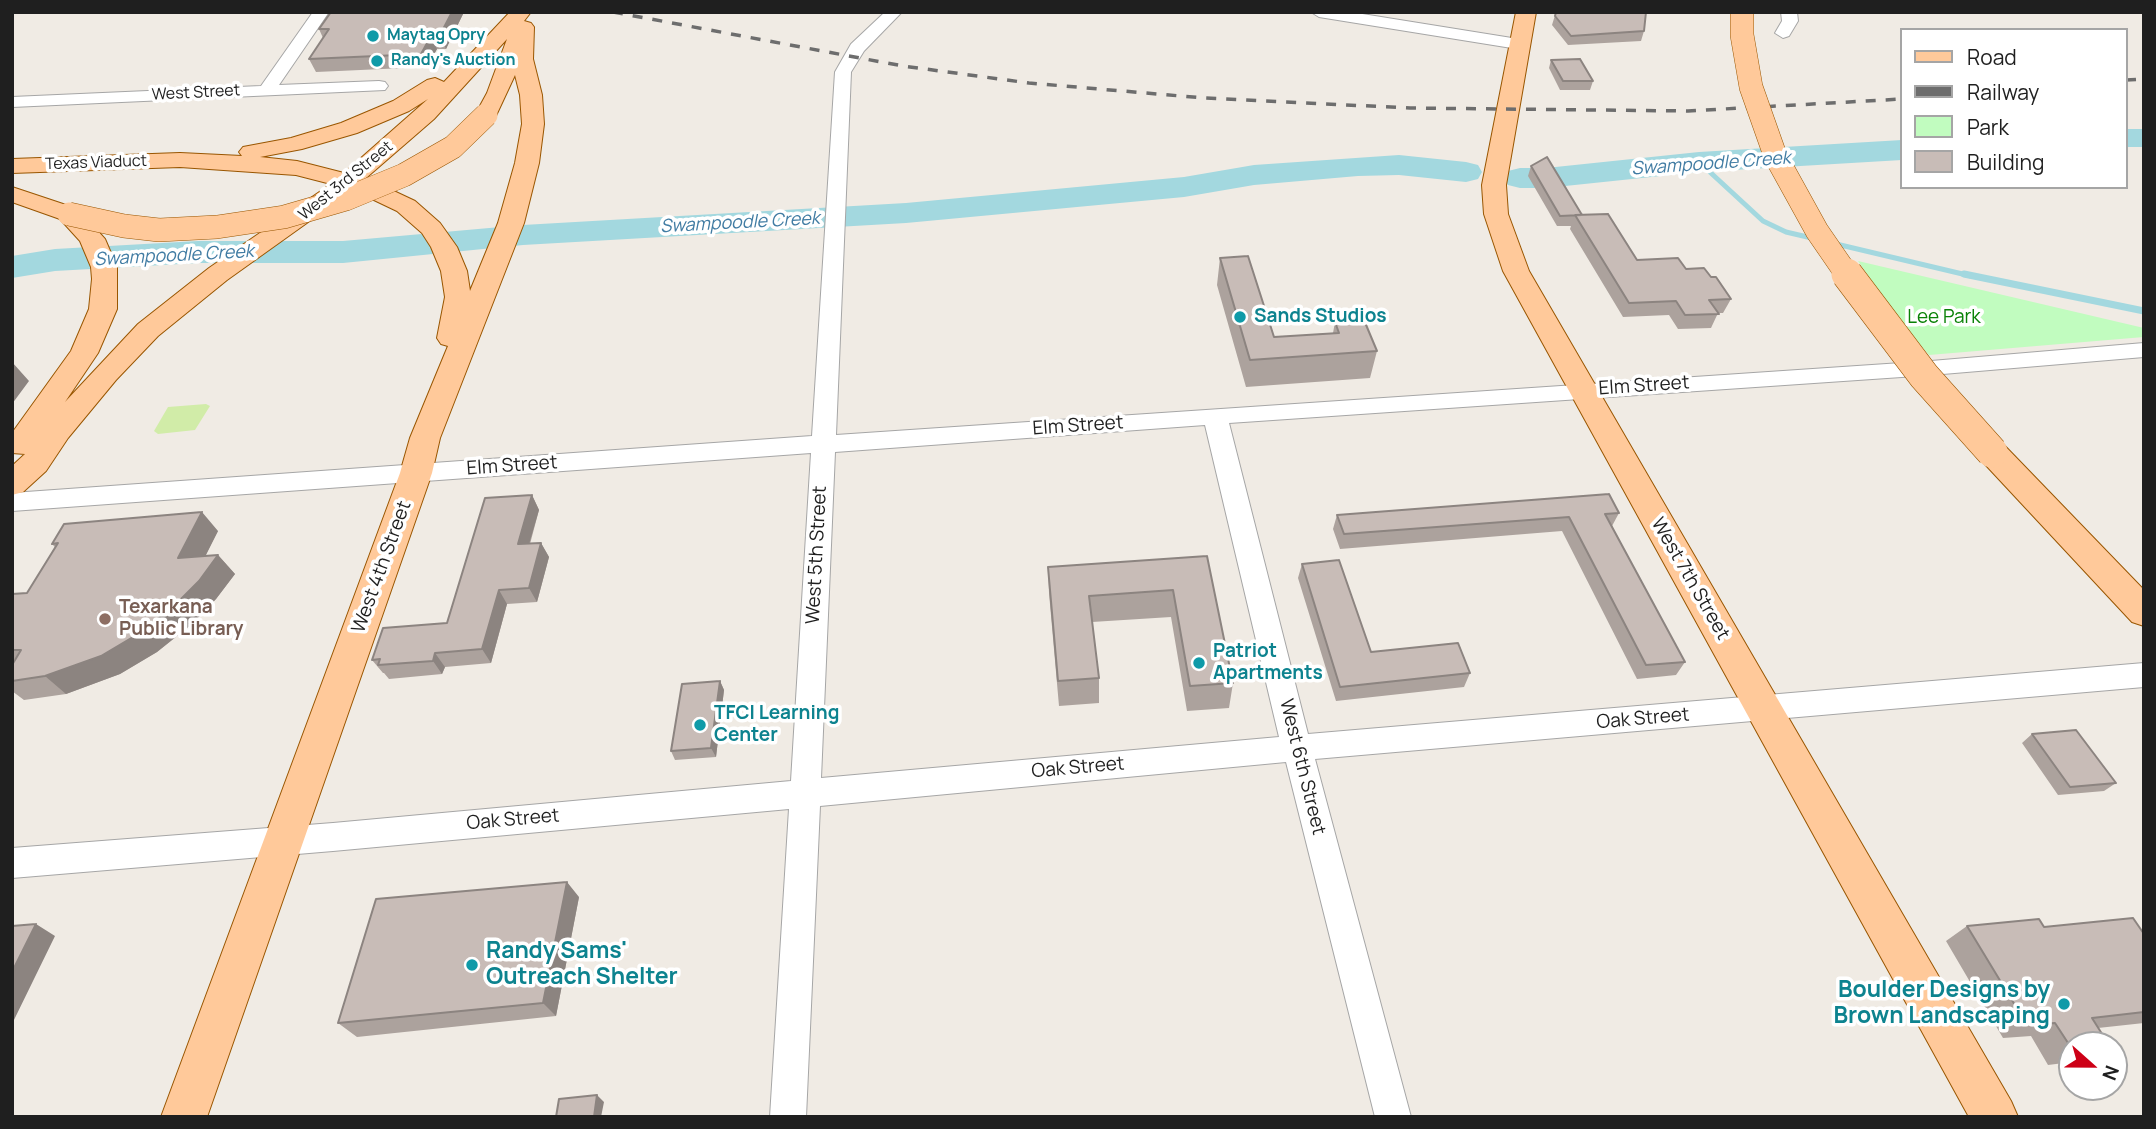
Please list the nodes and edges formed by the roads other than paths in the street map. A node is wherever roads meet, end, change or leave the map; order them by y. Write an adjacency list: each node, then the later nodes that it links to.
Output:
1 (321, 12): 12 (street)
2 (894, 12): 23 (street, West 5th Street)
3 (1319, 12): 10 (street)
4 (1526, 12): 10 (main road, West 7th Street)
5 (1742, 12): 28 (main road, bridge)
6 (1789, 12): 8 (street)
7 (526, 17): 9 (main road, West 3rd Street); 18 (main road, Texas Viaduct, bridge); 20 (main road, West 4th Street)
8 (1783, 33)
9 (500, 34): 14 (main road); 16 (main road, West 3rd Street)
10 (1518, 44): 21 (main road, West 7th Street)
11 (379, 86): 12 (street, West Street)
12 (267, 90): 13 (street, West Street)
13 (12, 102)
14 (180, 160): 15 (main road, Texas Viaduct); 16 (main road)
15 (12, 166)
16 (349, 180): 20 (main road); 26 (main road, West 3rd Street)
17 (21, 196): 18 (main road, Texas Viaduct)
18 (69, 214): 24 (main road)
19 (2144, 350): 21 (street, Elm Street)
20 (448, 383): 25 (main road, West 4th Street)
21 (1583, 390): 22 (street, Elm Street); 30 (main road, West 7th Street)
22 (1215, 416): 23 (street, Elm Street); 31 (street, West 6th Street)
23 (822, 445): 25 (street, Elm Street); 32 (street, West 5th Street)
24 (12, 456)
25 (416, 473): 27 (street, Elm Street); 33 (main road, West 4th Street)
26 (12, 484)
27 (12, 502)
28 (2144, 612)
29 (2144, 675): 30 (street, Oak Street)
30 (1764, 709): 31 (street, Oak Street); 38 (main road, West 7th Street)
31 (1297, 748): 32 (street, Oak Street); 37 (street, West 6th Street)
32 (806, 794): 33 (street, Oak Street); 36 (street, West 5th Street)
33 (283, 840): 34 (street, Oak Street); 35 (main road, West 4th Street)
34 (12, 863)
35 (184, 1117)
36 (788, 1117)
37 (1393, 1117)
38 (1995, 1117)

